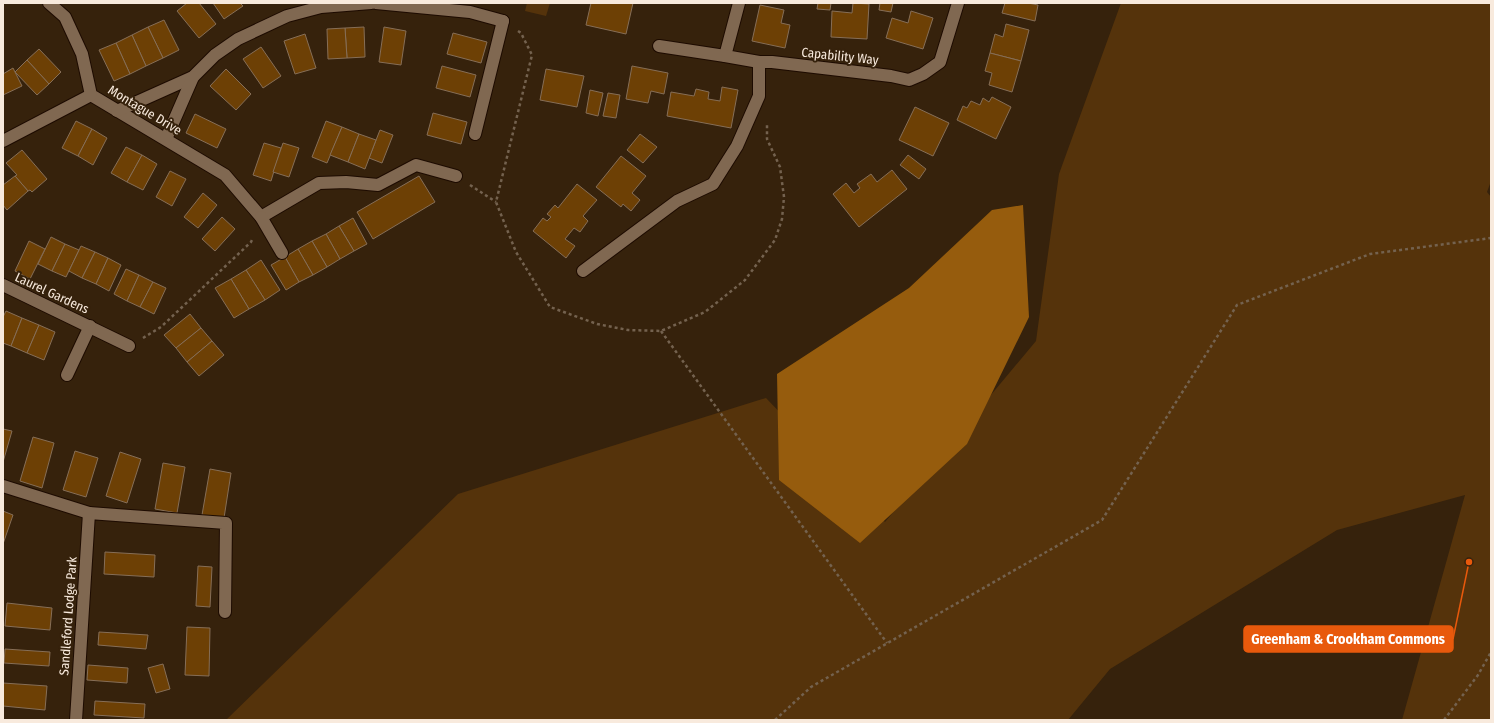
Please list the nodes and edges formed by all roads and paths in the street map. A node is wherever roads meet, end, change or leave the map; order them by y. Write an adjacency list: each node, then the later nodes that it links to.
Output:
1 (49, 3): 13 (street, Montague Drive)
2 (371, 3): 6 (street)
3 (376, 3): 7 (street)
4 (738, 3): 10 (street)
5 (958, 3): 11 (street, Capability Way)
6 (322, 5): 12 (street)
7 (471, 8): 8 (street)
8 (503, 21): 16 (street); 20 (path)
9 (659, 46): 10 (street, Capability Way)
10 (725, 56): 11 (street, Capability Way)
11 (759, 62): 24 (street)
12 (193, 77): 14 (street); 17 (street)
13 (92, 95): 14 (street, Montague Drive); 18 (street)
14 (117, 111): 17 (street, Montague Drive)
15 (767, 119): 27 (path)
16 (475, 134)
17 (166, 139): 21 (street, Montague Drive)
18 (3, 141)
19 (456, 176): 20 (path); 21 (street)
20 (496, 202): 27 (path)
21 (261, 217): 23 (street, Montague Drive); 28 (path)
22 (1491, 238): 33 (path)
23 (282, 253)
24 (583, 271)
25 (3, 285): 26 (street, Laurel Gardens)
26 (90, 326): 28 (street, Laurel Gardens); 29 (street, Laurel Gardens)
27 (660, 331): 33 (path)
28 (129, 346)
29 (67, 375)
30 (3, 486): 31 (street)
31 (89, 513): 32 (street); 35 (street, Sandleford Lodge Park)
32 (226, 612)
33 (887, 643): 36 (path)
34 (1491, 652): 37 (path)
35 (76, 720)
36 (775, 720)
37 (1444, 720)

